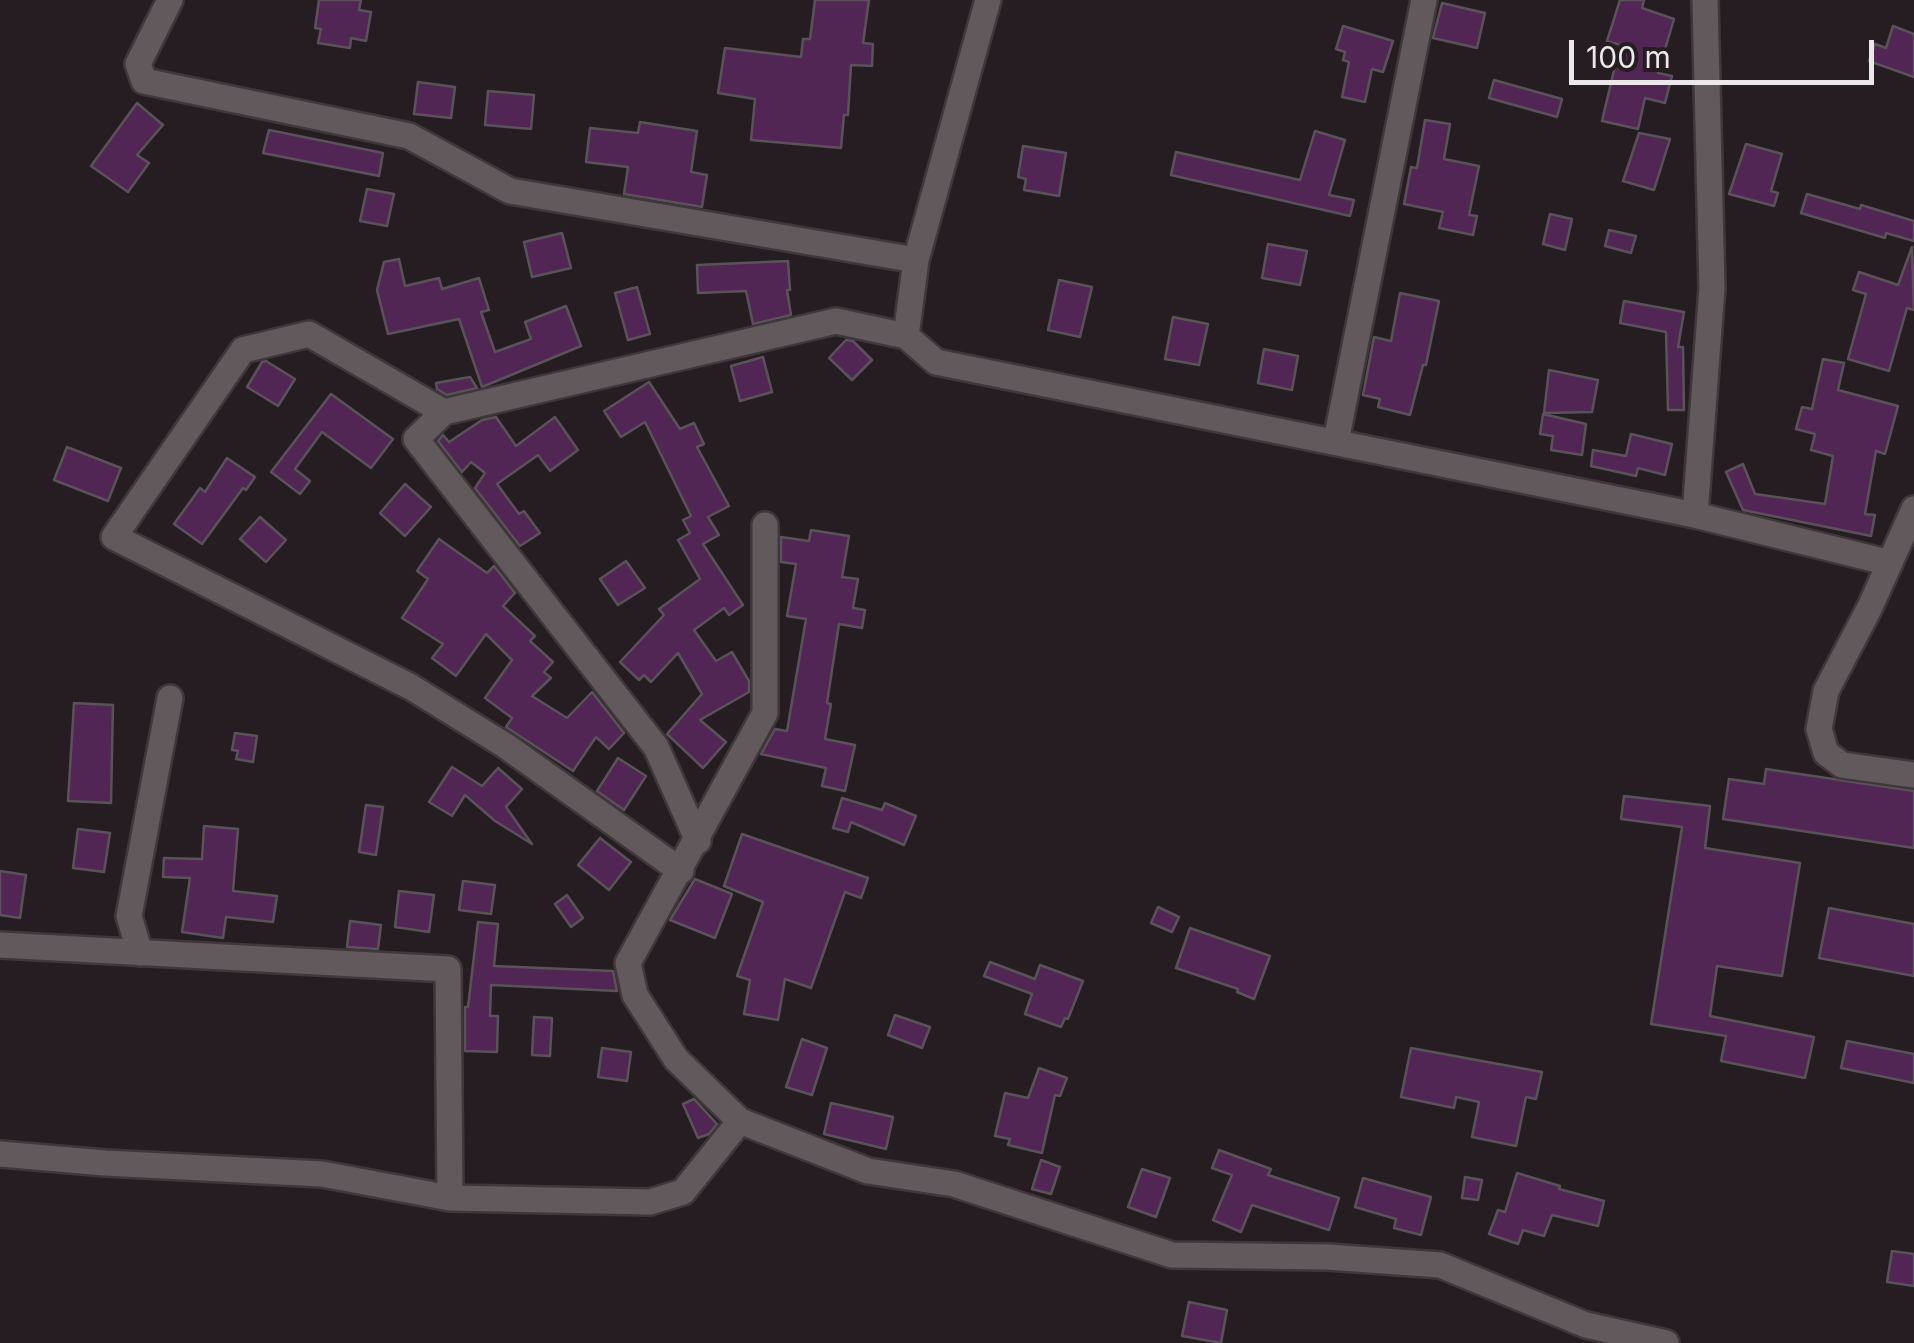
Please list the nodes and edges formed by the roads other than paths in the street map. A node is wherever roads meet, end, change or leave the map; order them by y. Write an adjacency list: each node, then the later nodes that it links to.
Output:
1 (170, 0): 5 (street)
2 (988, 0): 5 (street)
3 (1424, 0): 8 (street)
4 (1705, 0): 10 (street)
5 (916, 260): 6 (street)
6 (906, 336): 7 (street); 8 (street)
7 (444, 412): 15 (street); 16 (street)
8 (1336, 440): 10 (street)
9 (1914, 509): 12 (street)
10 (1695, 515): 12 (street)
11 (765, 525): 15 (street)
12 (1890, 562): 14 (street)
13 (170, 698): 18 (street)
14 (1914, 775)
15 (698, 841): 16 (street)
16 (681, 871): 19 (street)
17 (0, 945): 18 (street)
18 (140, 953): 21 (street)
19 (740, 1121): 21 (street); 22 (street)
20 (0, 1154): 21 (street)
21 (450, 1198)
22 (1666, 1343)

